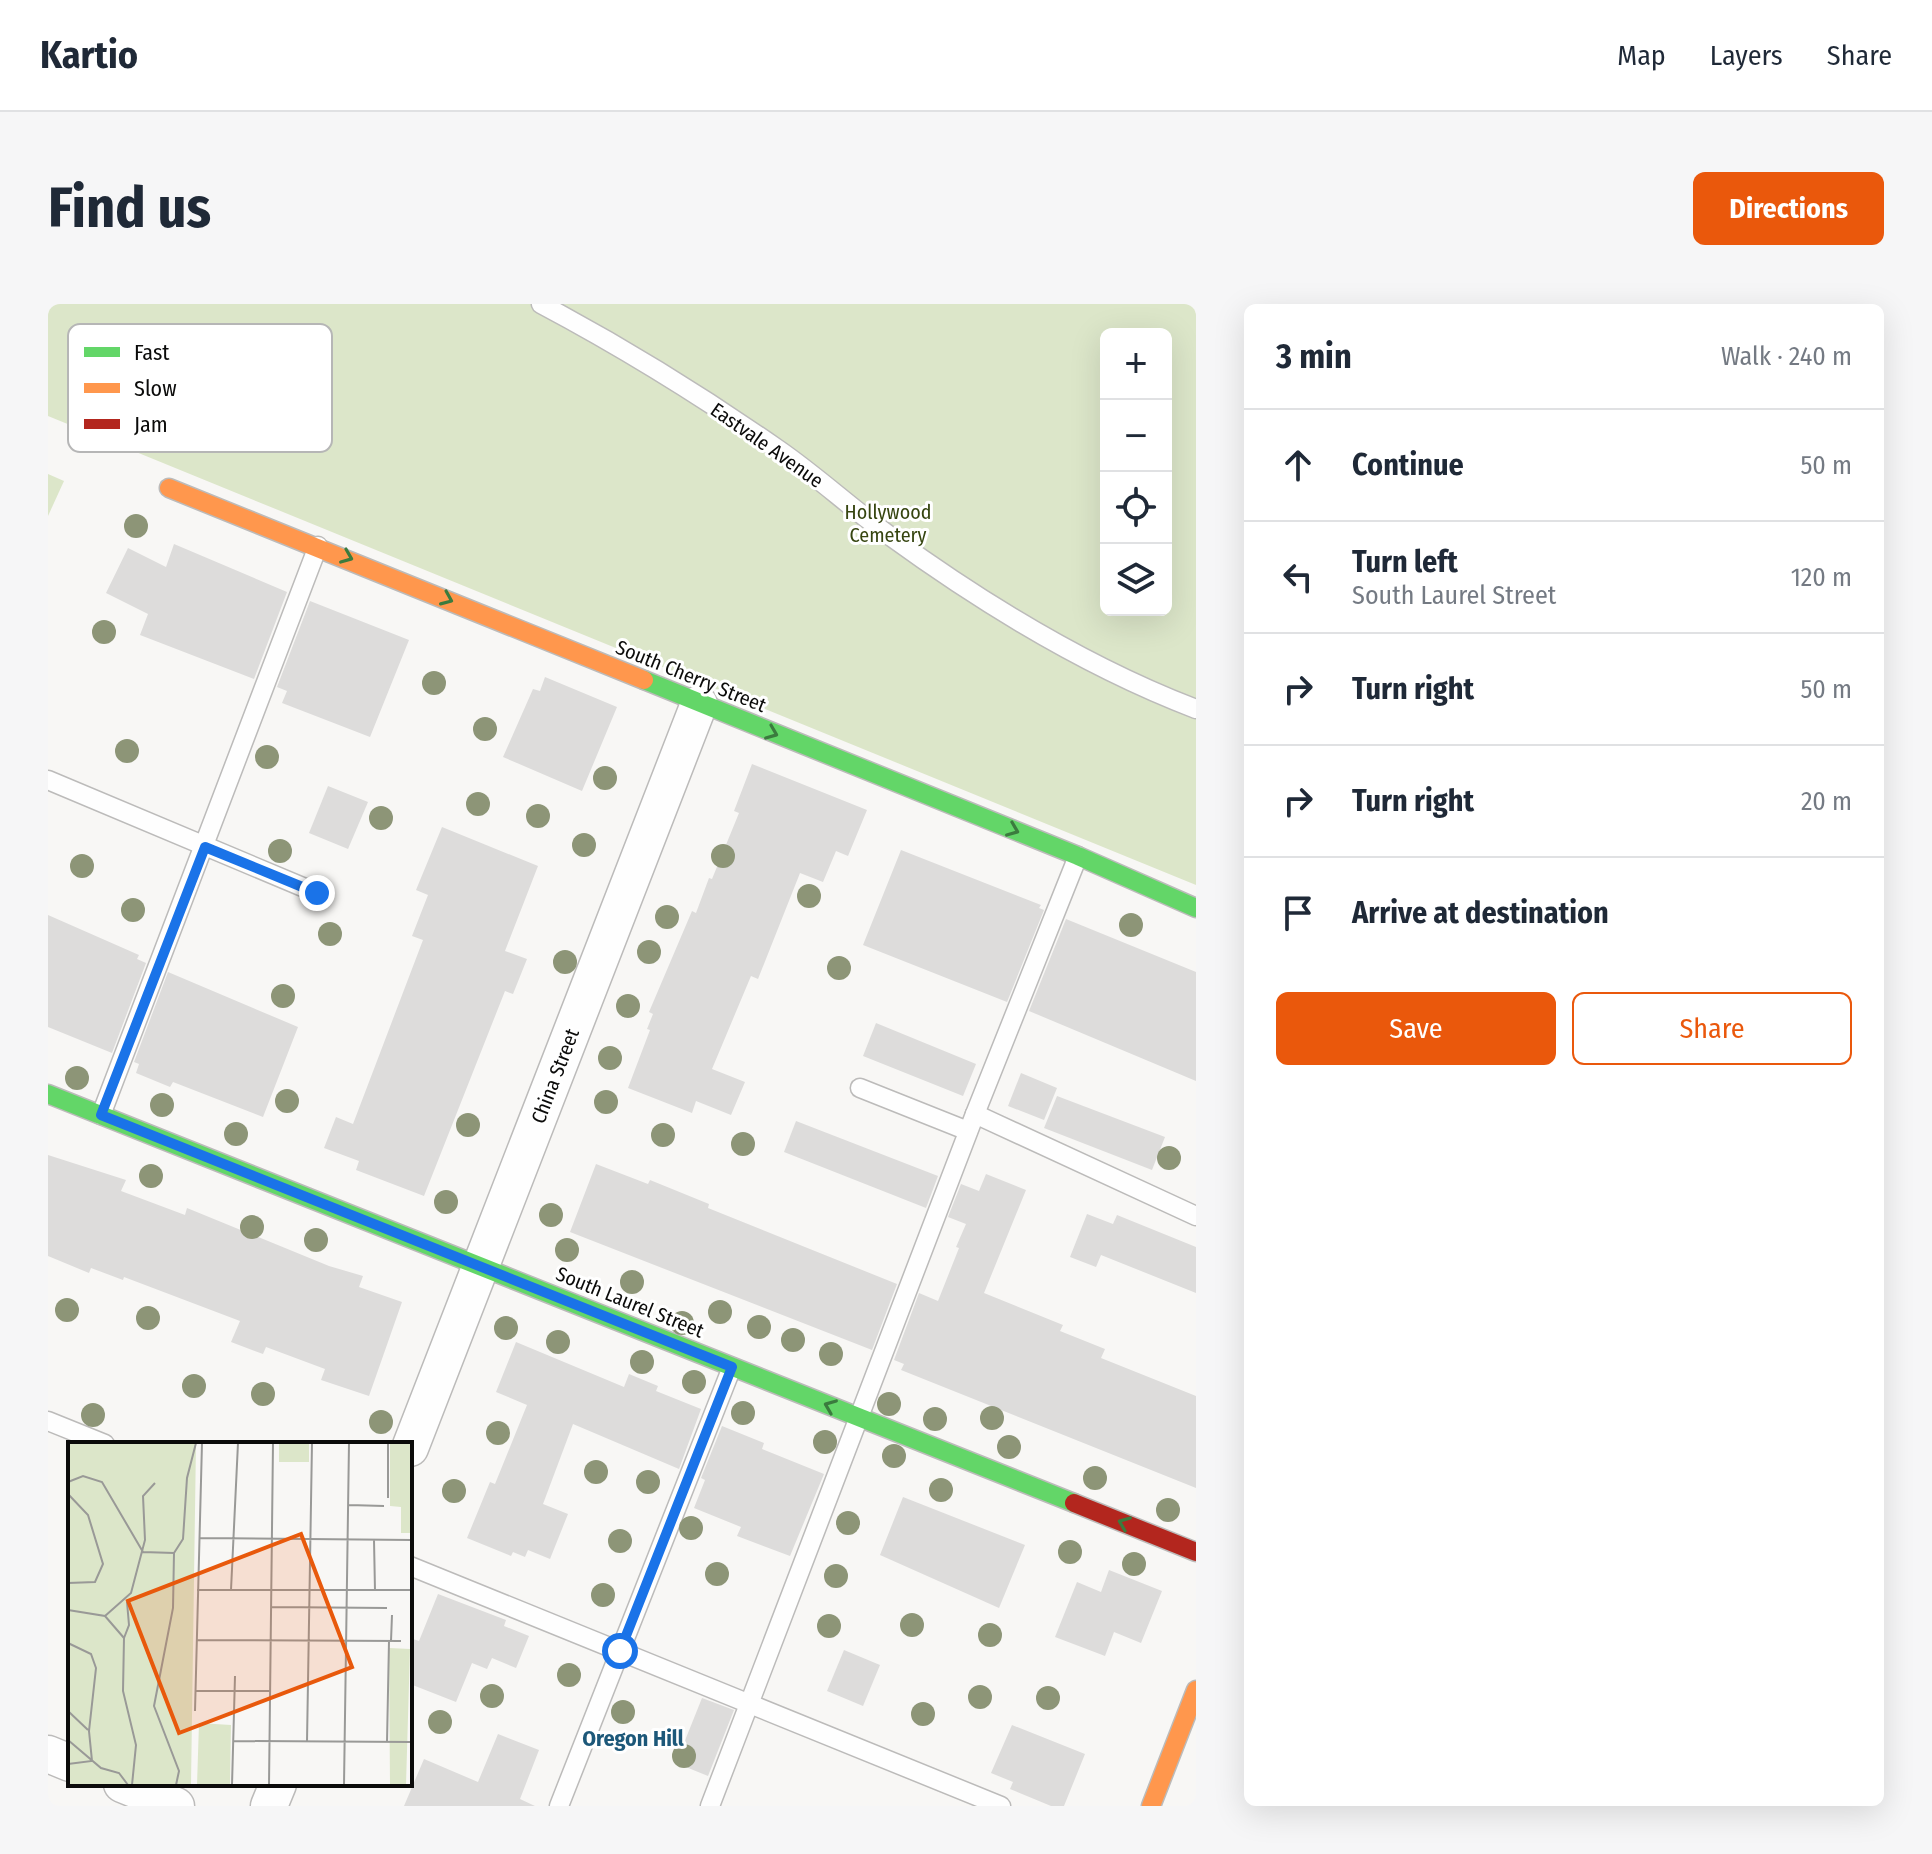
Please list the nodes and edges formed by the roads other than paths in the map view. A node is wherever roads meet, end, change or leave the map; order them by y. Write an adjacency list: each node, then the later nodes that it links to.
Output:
1 (541, 304): 5 (lane, Eastvale Avenue)
2 (169, 488): 3 (street, South Cherry Street)
3 (318, 546): 4 (street, South Cherry Street, one-way to 4); 7 (lane)
4 (699, 704): 8 (street, South Cherry Street, one-way to 8); 16 (street, China Street)
5 (1196, 709)
6 (48, 780): 7 (lane)
7 (205, 847): 9 (lane); 13 (lane)
8 (1078, 856): 10 (street, South Cherry Street); 14 (lane)
9 (317, 893)
10 (1196, 908)
11 (860, 1088): 14 (lane)
12 (48, 1094): 13 (street, South Laurel Street)
13 (101, 1115): 16 (street, South Laurel Street)
14 (972, 1123): 15 (lane); 18 (lane)
15 (1196, 1216)
16 (481, 1267): 17 (street, South Laurel Street); 21 (street, China Street)
17 (732, 1367): 18 (street, South Laurel Street, one-way to 17); 24 (lane)
18 (860, 1418): 22 (street, South Laurel Street, one-way to 18); 26 (lane)
19 (48, 1421): 20 (lane)
20 (100, 1442)
21 (412, 1443)
22 (1196, 1552)
23 (412, 1567): 24 (lane)
24 (620, 1651): 26 (lane); 33 (lane)
25 (1196, 1690): 36 (street)
26 (751, 1704): 34 (lane); 35 (lane)
27 (48, 1754): 28 (street)
28 (68, 1762)
29 (127, 1786): 31 (street)
30 (277, 1786): 32 (street)
31 (176, 1806)
32 (269, 1806)
33 (559, 1806)
34 (710, 1806)
35 (1001, 1806)
36 (1151, 1806)

